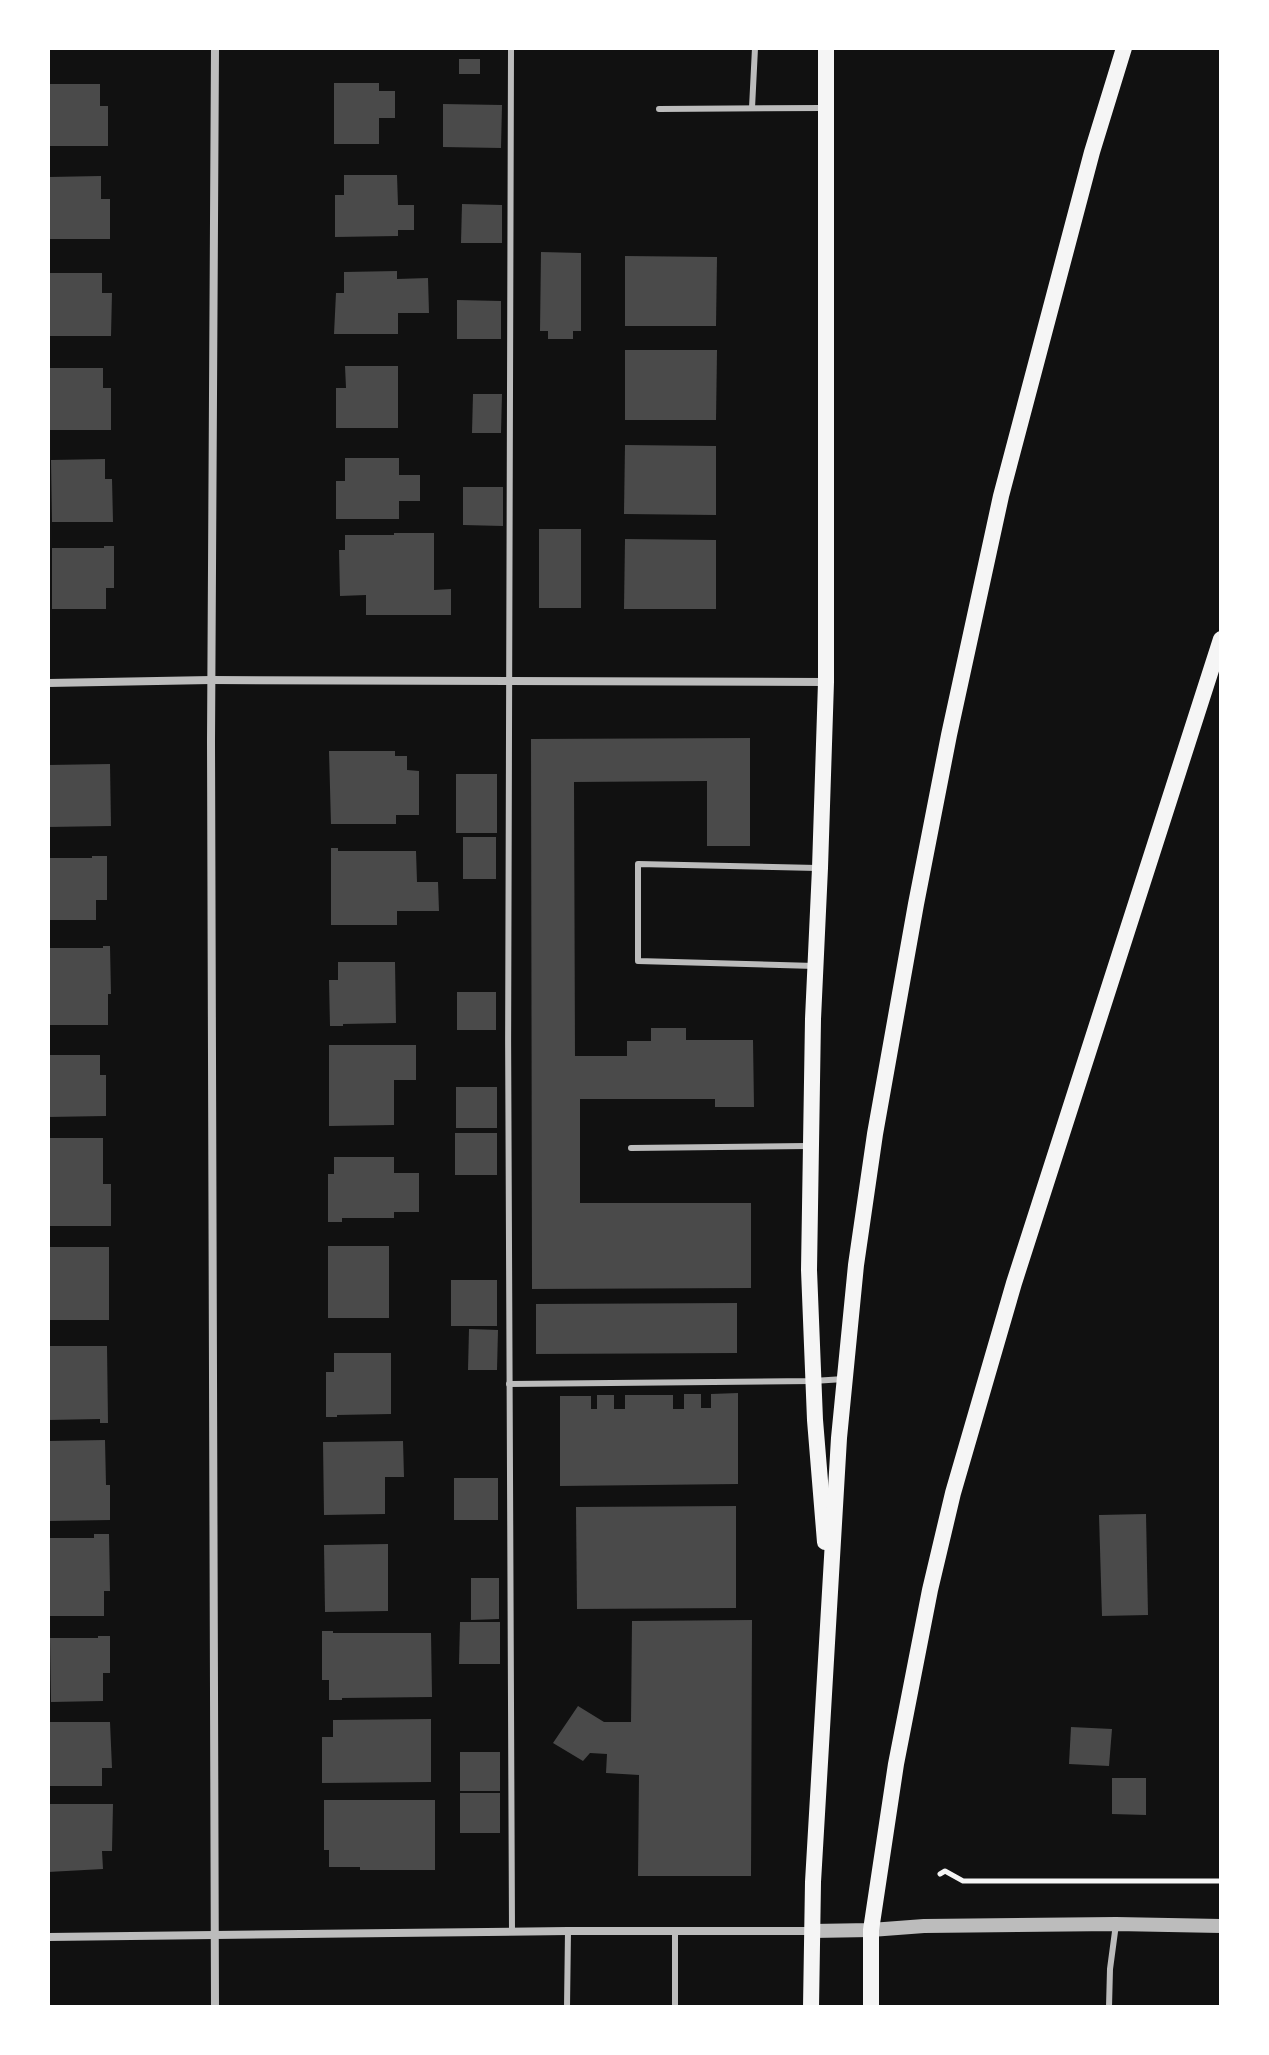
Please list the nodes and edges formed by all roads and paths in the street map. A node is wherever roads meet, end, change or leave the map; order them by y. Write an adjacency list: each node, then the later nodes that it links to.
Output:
1 (215, 48): 10 (street)
2 (511, 48): 11 (lane)
3 (755, 48): 6 (lane)
4 (826, 48): 7 (main road)
5 (1124, 48): 18 (main road)
6 (752, 108): 7 (lane); 8 (lane)
7 (826, 108): 12 (main road)
8 (659, 109)
9 (1221, 639): 26 (main road)
10 (211, 680): 11 (street); 13 (street); 31 (street)
11 (508, 681): 12 (street); 20 (lane)
12 (826, 682): 14 (main road)
13 (48, 683)
14 (820, 868): 15 (main road); 15 (lane)
15 (815, 966): 16 (main road)
16 (811, 1146): 17 (lane); 19 (main road)
17 (631, 1148)
18 (844, 1379): 19 (lane); 21 (main road)
19 (813, 1381): 20 (lane); 21 (main road)
20 (509, 1384): 30 (lane)
21 (830, 1608): 29 (main road)
22 (940, 1874): 23 (path)
23 (1221, 1881)
24 (1116, 1924): 25 (street); 26 (street); 38 (lane)
25 (1221, 1926)
26 (871, 1930): 29 (street); 37 (main road)
27 (568, 1931): 28 (street); 30 (street); 34 (lane)
28 (675, 1931): 29 (street); 35 (lane)
29 (812, 1931): 36 (main road)
30 (512, 1932): 31 (street)
31 (215, 1934): 32 (street); 33 (street)
32 (48, 1937)
33 (215, 2007)
34 (567, 2007)
35 (675, 2007)
36 (811, 2007)
37 (871, 2007)
38 (1109, 2007)

